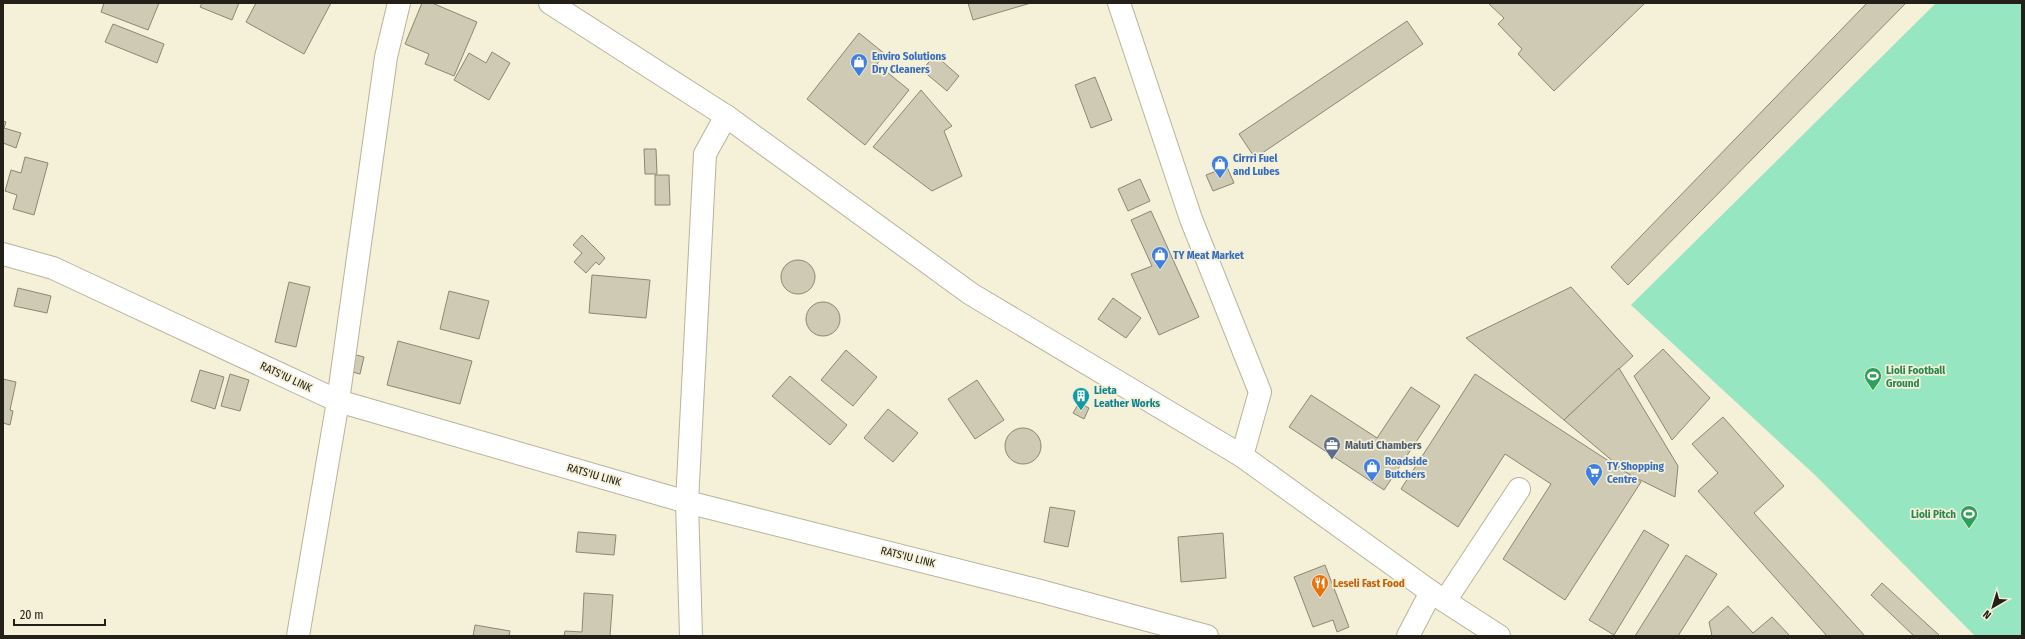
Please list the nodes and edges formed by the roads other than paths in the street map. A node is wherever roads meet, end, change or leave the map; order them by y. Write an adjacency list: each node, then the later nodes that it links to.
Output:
1 (399, 3): 6 (street)
2 (550, 3): 4 (street)
3 (1119, 3): 7 (street)
4 (726, 116): 7 (street); 9 (street)
5 (3, 254): 6 (street, RATS'IU LINK)
6 (338, 401): 9 (street, RATS'IU LINK); 11 (street)
7 (1242, 456): 10 (street)
8 (1519, 489): 10 (street)
9 (687, 502): 12 (street); 13 (street, RATS'IU LINK)
10 (1438, 597): 14 (street); 15 (street)
11 (298, 636)
12 (691, 636)
13 (1207, 636)
14 (1408, 636)
15 (1499, 636)

